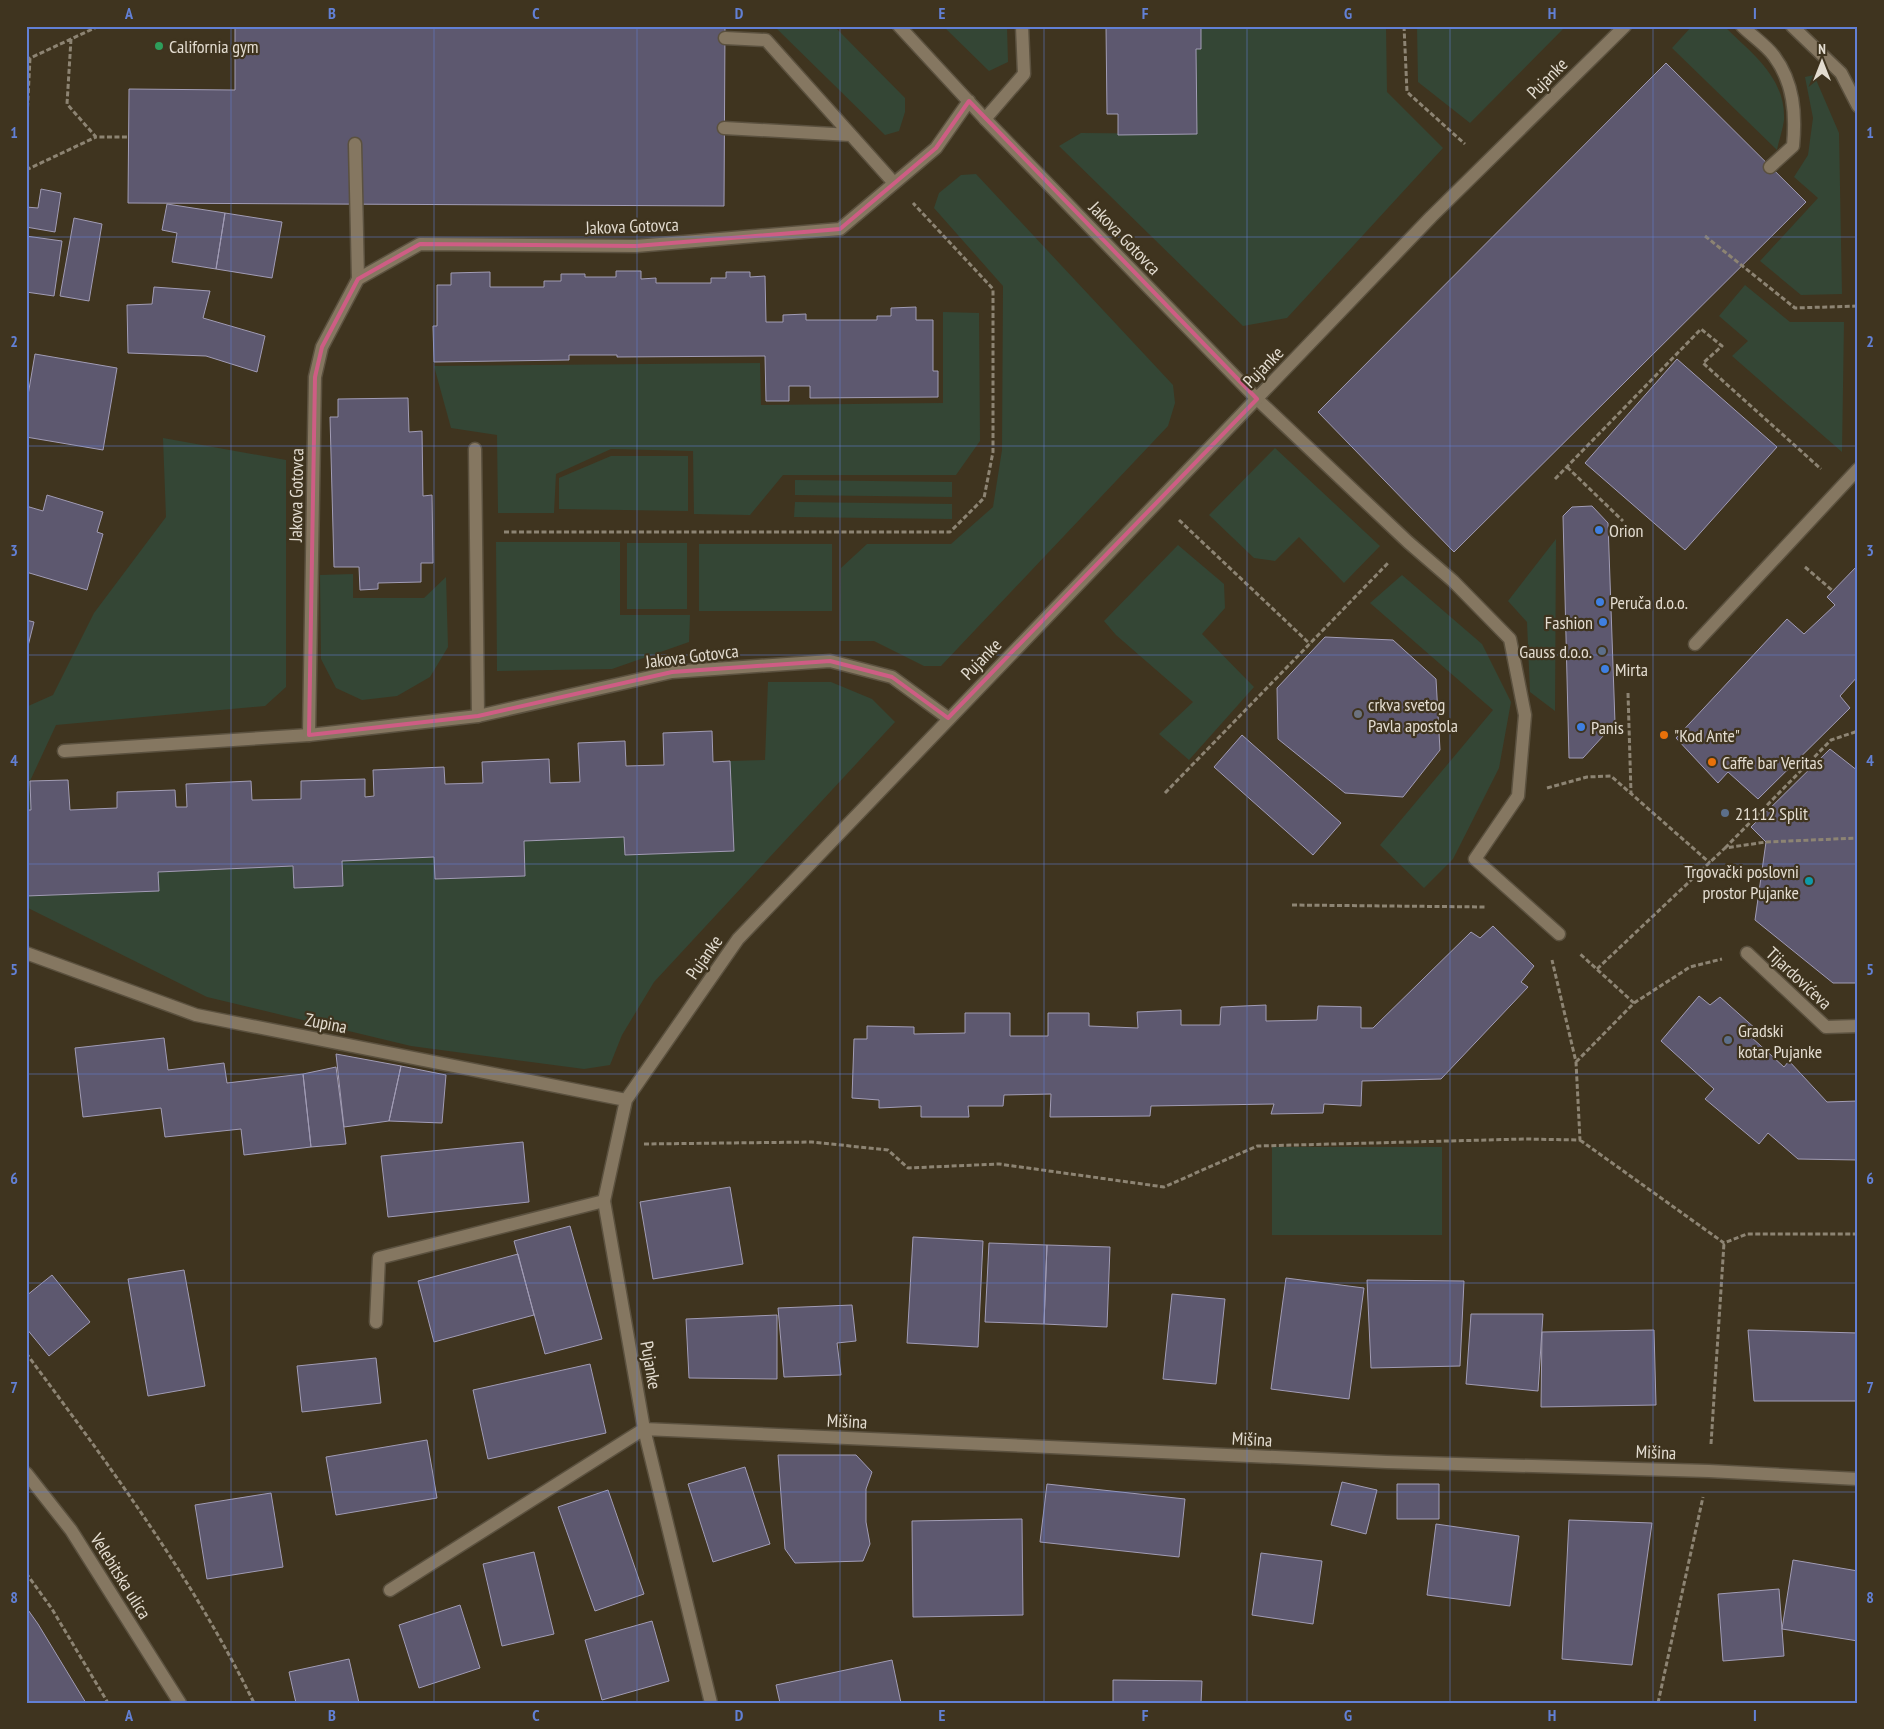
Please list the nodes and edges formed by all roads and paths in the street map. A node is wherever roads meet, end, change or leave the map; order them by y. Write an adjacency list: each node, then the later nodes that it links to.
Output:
1 (98, 26): 9 (path)
2 (899, 26): 11 (street, Jakova Gotovca)
3 (1022, 26): 13 (street)
4 (1404, 26): 15 (path)
5 (1625, 26): 27 (street, Pujanke)
6 (1742, 26): 21 (street)
7 (1792, 26): 12 (street)
8 (725, 38): 16 (street)
9 (71, 39): 10 (path); 18 (path)
10 (28, 59): 17 (path)
11 (968, 101): 13 (street, Jakova Gotovca); 23 (street, Jakova Gotovca)
12 (1858, 106)
13 (985, 119): 27 (street, Jakova Gotovca)
14 (724, 128): 16 (street)
15 (1453, 133)
16 (851, 135): 23 (street)
17 (26, 138)
18 (96, 138): 19 (path); 22 (path)
19 (128, 138)
20 (355, 144): 25 (street)
21 (1770, 167)
22 (26, 170)
23 (894, 183): 25 (street, Jakova Gotovca); 35 (path)
24 (1705, 236): 26 (path)
25 (358, 278): 45 (street, Jakova Gotovca)
26 (1858, 306)
27 (1257, 399): 33 (street, Pujanke); 36 (street, Jakova Gotovca)
28 (475, 449): 35 (street)
29 (1567, 468): 31 (path); 32 (path); 34 (path)
30 (1858, 470): 32 (street)
31 (1555, 479)
32 (1842, 488): 40 (street)
33 (1159, 500): 39 (path); 43 (street, Pujanke)
34 (1623, 521)
35 (476, 532): 42 (street)
36 (1408, 542): 39 (path); 49 (street, Jakova Gotovca)
37 (1816, 577): 38 (path)
38 (1833, 591)
39 (1310, 644): 47 (path)
40 (1695, 644)
41 (1628, 693): 48 (path)
42 (478, 716): 43 (street, Jakova Gotovca); 45 (street, Jakova Gotovca)
43 (948, 718): 63 (street, Pujanke)
44 (1858, 731): 51 (path)
45 (309, 735): 46 (street)
46 (64, 751)
47 (1165, 793)
48 (1632, 793): 49 (path); 52 (path)
49 (1518, 796): 55 (street)
50 (1858, 838): 51 (path)
51 (1725, 848): 52 (path)
52 (1710, 863): 59 (path)
53 (1292, 905): 54 (path)
54 (1488, 907)
55 (1559, 934): 59 (path)
56 (26, 953): 63 (street, Zupina)
57 (1747, 953): 60 (path); 61 (street, Tijardovićeva)
58 (1551, 961): 62 (path)
59 (1597, 969): 60 (path)
60 (1634, 1002): 62 (path)
61 (1858, 1026)
62 (1576, 1062): 64 (path)
63 (626, 1100): 65 (street, Pujanke)
64 (1580, 1140): 65 (path); 67 (path)
65 (618, 1145): 66 (street, Pujanke)
66 (604, 1201): 68 (street); 70 (street, Pujanke)
67 (1858, 1234)
68 (376, 1322)
69 (26, 1353): 77 (path)
70 (644, 1429): 72 (street, Mišina); 74 (street); 78 (street, Pujanke)
71 (26, 1473): 76 (street, Velebitska ulica)
72 (1858, 1479)
73 (26, 1573): 75 (path)
74 (390, 1590)
75 (108, 1703)
76 (180, 1703)
77 (254, 1703)
78 (711, 1703)

